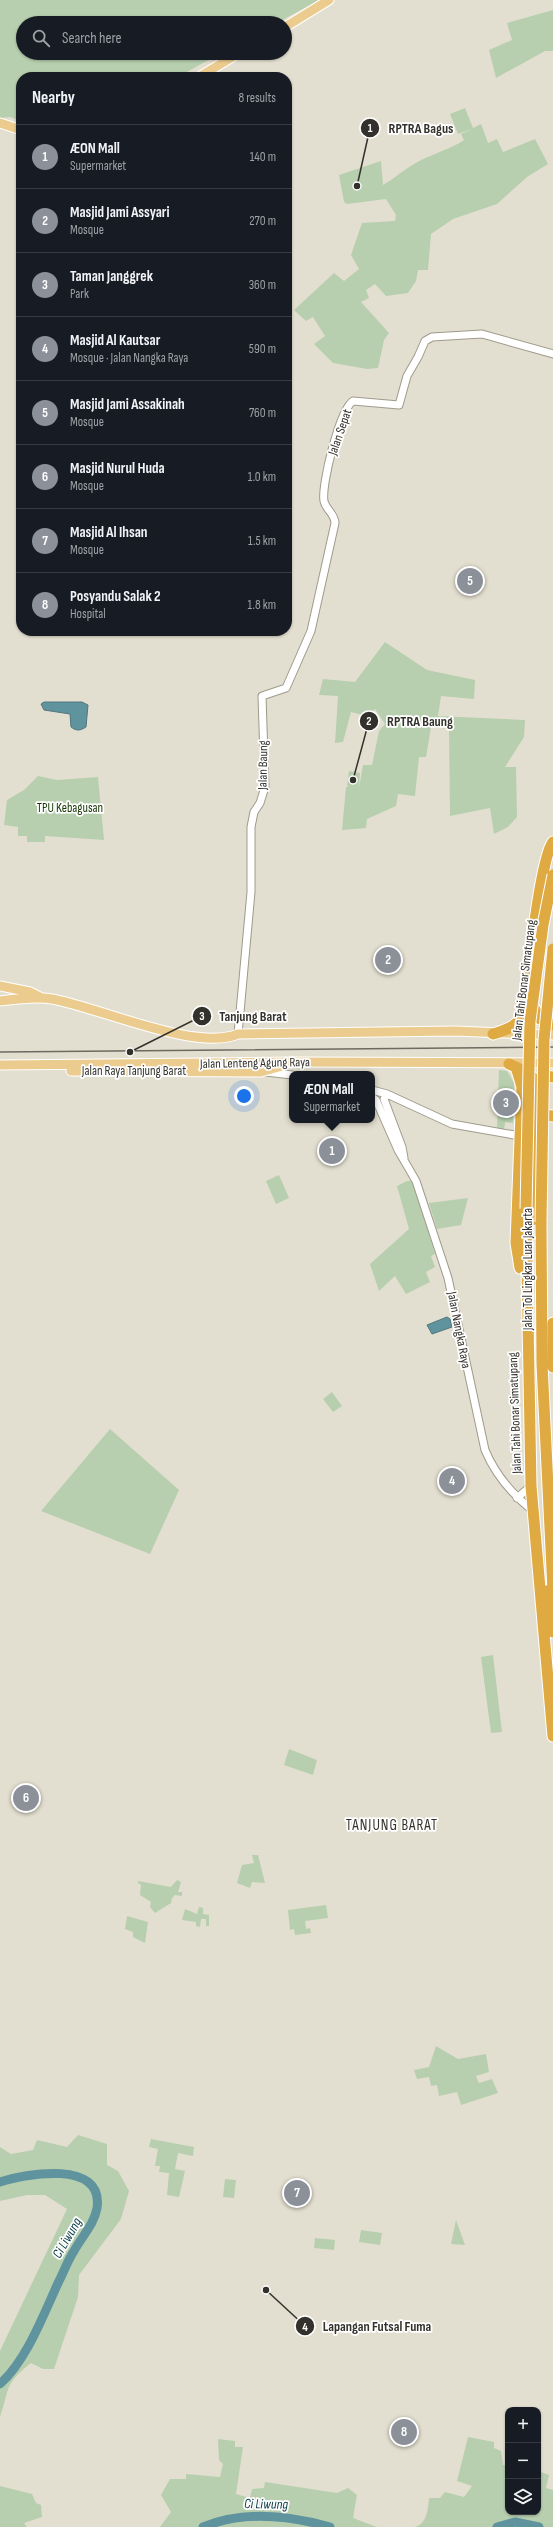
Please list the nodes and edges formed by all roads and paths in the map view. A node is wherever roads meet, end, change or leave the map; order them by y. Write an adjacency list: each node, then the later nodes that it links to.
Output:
1 (329, 0): 2 (main road)
2 (292, 23)
3 (227, 60): 4 (main road)
4 (207, 72)
5 (0, 123): 6 (main road)
6 (16, 128)
7 (553, 354): 8 (street, Jalan Sepat)
8 (334, 520): 20 (street, Jalan Baung)
9 (553, 842): 14 (highway)
10 (553, 875): 40 (highway, Jalan Tahi Bonar Simatupang, bridge)
11 (553, 900): 17 (highway)
12 (553, 949): 47 (highway, Jalan Tol Lingkar Luar Jakarta, bridge)
13 (0, 986): 15 (main road)
14 (526, 989): 17 (highway); 19 (highway)
15 (41, 998): 16 (main road, Jalan Lenteng Agung Raya); 20 (main road, Jalan Lenteng Agung Raya)
16 (0, 1001)
17 (535, 1012): 18 (highway); 21 (highway)
18 (553, 1025)
19 (493, 1034): 20 (main road, Jalan Lenteng Agung Raya); 21 (main road, Jalan Lenteng Agung Raya)
20 (235, 1035)
21 (506, 1035): 22 (main road, Jalan Lenteng Agung Raya)
22 (553, 1035)
23 (297, 1062): 26 (main road, Jalan Lenteng Agung Raya); 27 (main road, Jalan Lenteng Agung Raya); 29 (main road)
24 (553, 1063): 26 (main road, Jalan Lenteng Agung Raya)
25 (0, 1065): 27 (main road, Jalan Lenteng Agung Raya)
26 (512, 1065): 32 (highway); 38 (highway)
27 (151, 1068): 28 (main road, Jalan Raya Tanjung Barat); 29 (main road, Jalan Raya Tanjung Barat)
28 (0, 1071)
29 (261, 1072): 30 (street, Jalan Raya Tanjung Barat)
30 (289, 1075)
31 (553, 1077): 32 (highway)
32 (536, 1081): 37 (highway)
33 (375, 1091): 34 (street)
34 (387, 1094): 38 (street); 39 (street, Jalan Nangka Raya)
35 (375, 1099): 39 (street, Jalan Nangka Raya)
36 (553, 1116): 37 (highway)
37 (534, 1122): 40 (highway)
38 (520, 1136): 40 (highway)
39 (404, 1158): 45 (street, Jalan Nangka Raya)
40 (526, 1300): 43 (highway, Jalan Tahi Bonar Simatupang)
41 (553, 1323): 42 (highway, Jalan Tol Lingkar Luar Jakarta)
42 (553, 1368)
43 (528, 1378): 44 (highway, Jalan Tahi Bonar Simatupang); 48 (highway)
44 (531, 1486): 45 (street); 46 (highway, Jalan Tahi Bonar Simatupang)
45 (517, 1498): 46 (street, Jalan Nangka Raya)
46 (533, 1511): 49 (highway, Jalan Tahi Bonar Simatupang)
47 (553, 1590)
48 (553, 1632)
49 (553, 1736)

